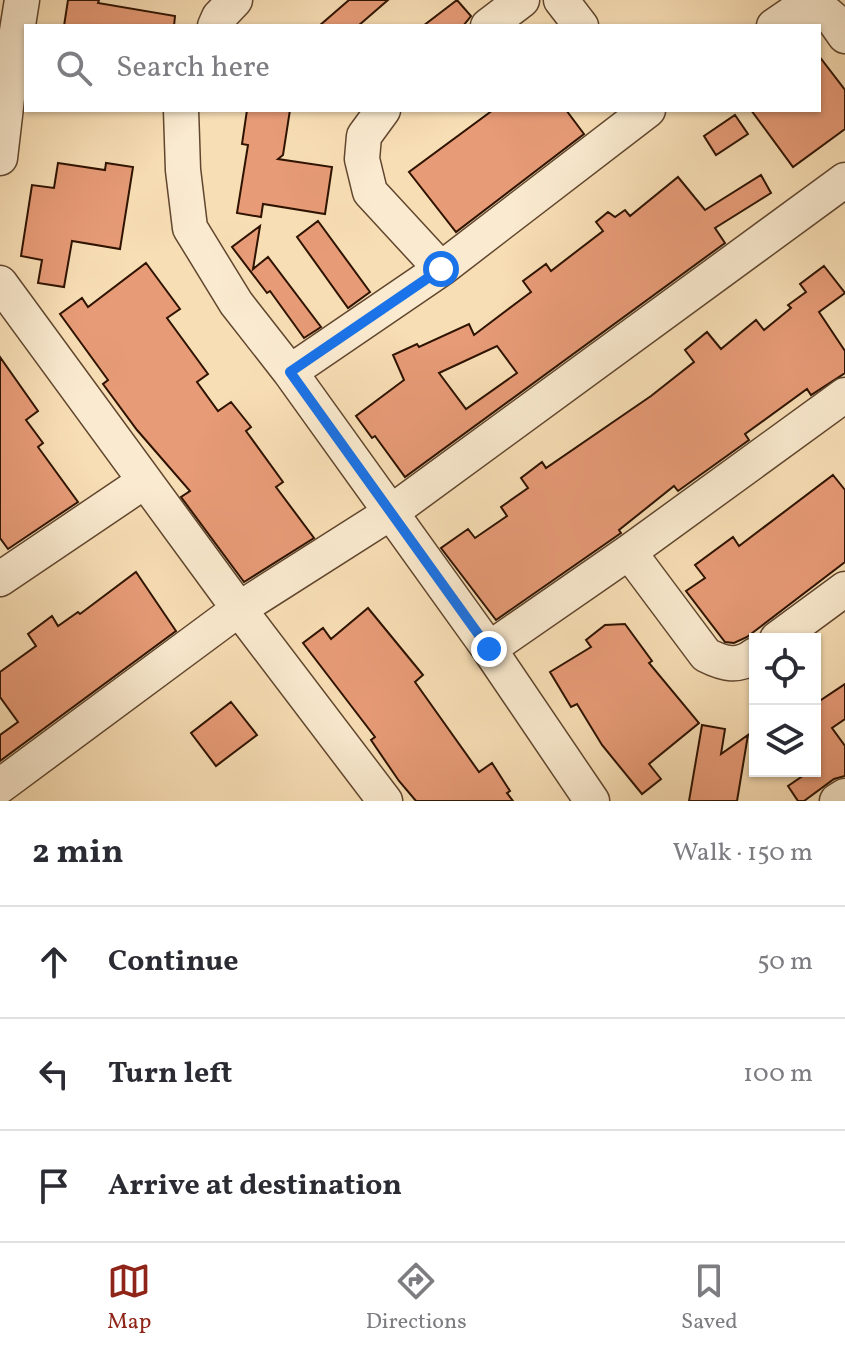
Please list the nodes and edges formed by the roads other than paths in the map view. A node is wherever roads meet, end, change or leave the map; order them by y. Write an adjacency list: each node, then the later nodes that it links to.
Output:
1 (22, 0): 10 (street)
2 (235, 0): 5 (street)
3 (522, 0): 6 (street)
4 (561, 0): 7 (street)
5 (216, 24)
6 (491, 24)
7 (579, 24)
8 (777, 24): 9 (street)
9 (845, 36)
10 (12, 82): 14 (street)
11 (176, 112): 18 (street)
12 (382, 112): 16 (street)
13 (645, 112): 16 (street)
14 (0, 158)
15 (845, 180): 21 (street)
16 (441, 269): 18 (street)
17 (0, 283): 20 (street)
18 (290, 372): 21 (street)
19 (845, 395): 22 (street)
20 (145, 481): 23 (street); 25 (street)
21 (390, 513): 25 (street); 27 (street)
22 (629, 552): 27 (street); 28 (street)
23 (4, 568)
24 (845, 589): 26 (street)
25 (239, 609): 29 (street); 31 (street)
26 (785, 633)
27 (489, 649): 32 (street)
28 (749, 660)
29 (0, 786)
30 (845, 796): 33 (street)
31 (385, 801)
32 (592, 801)
33 (837, 801)

